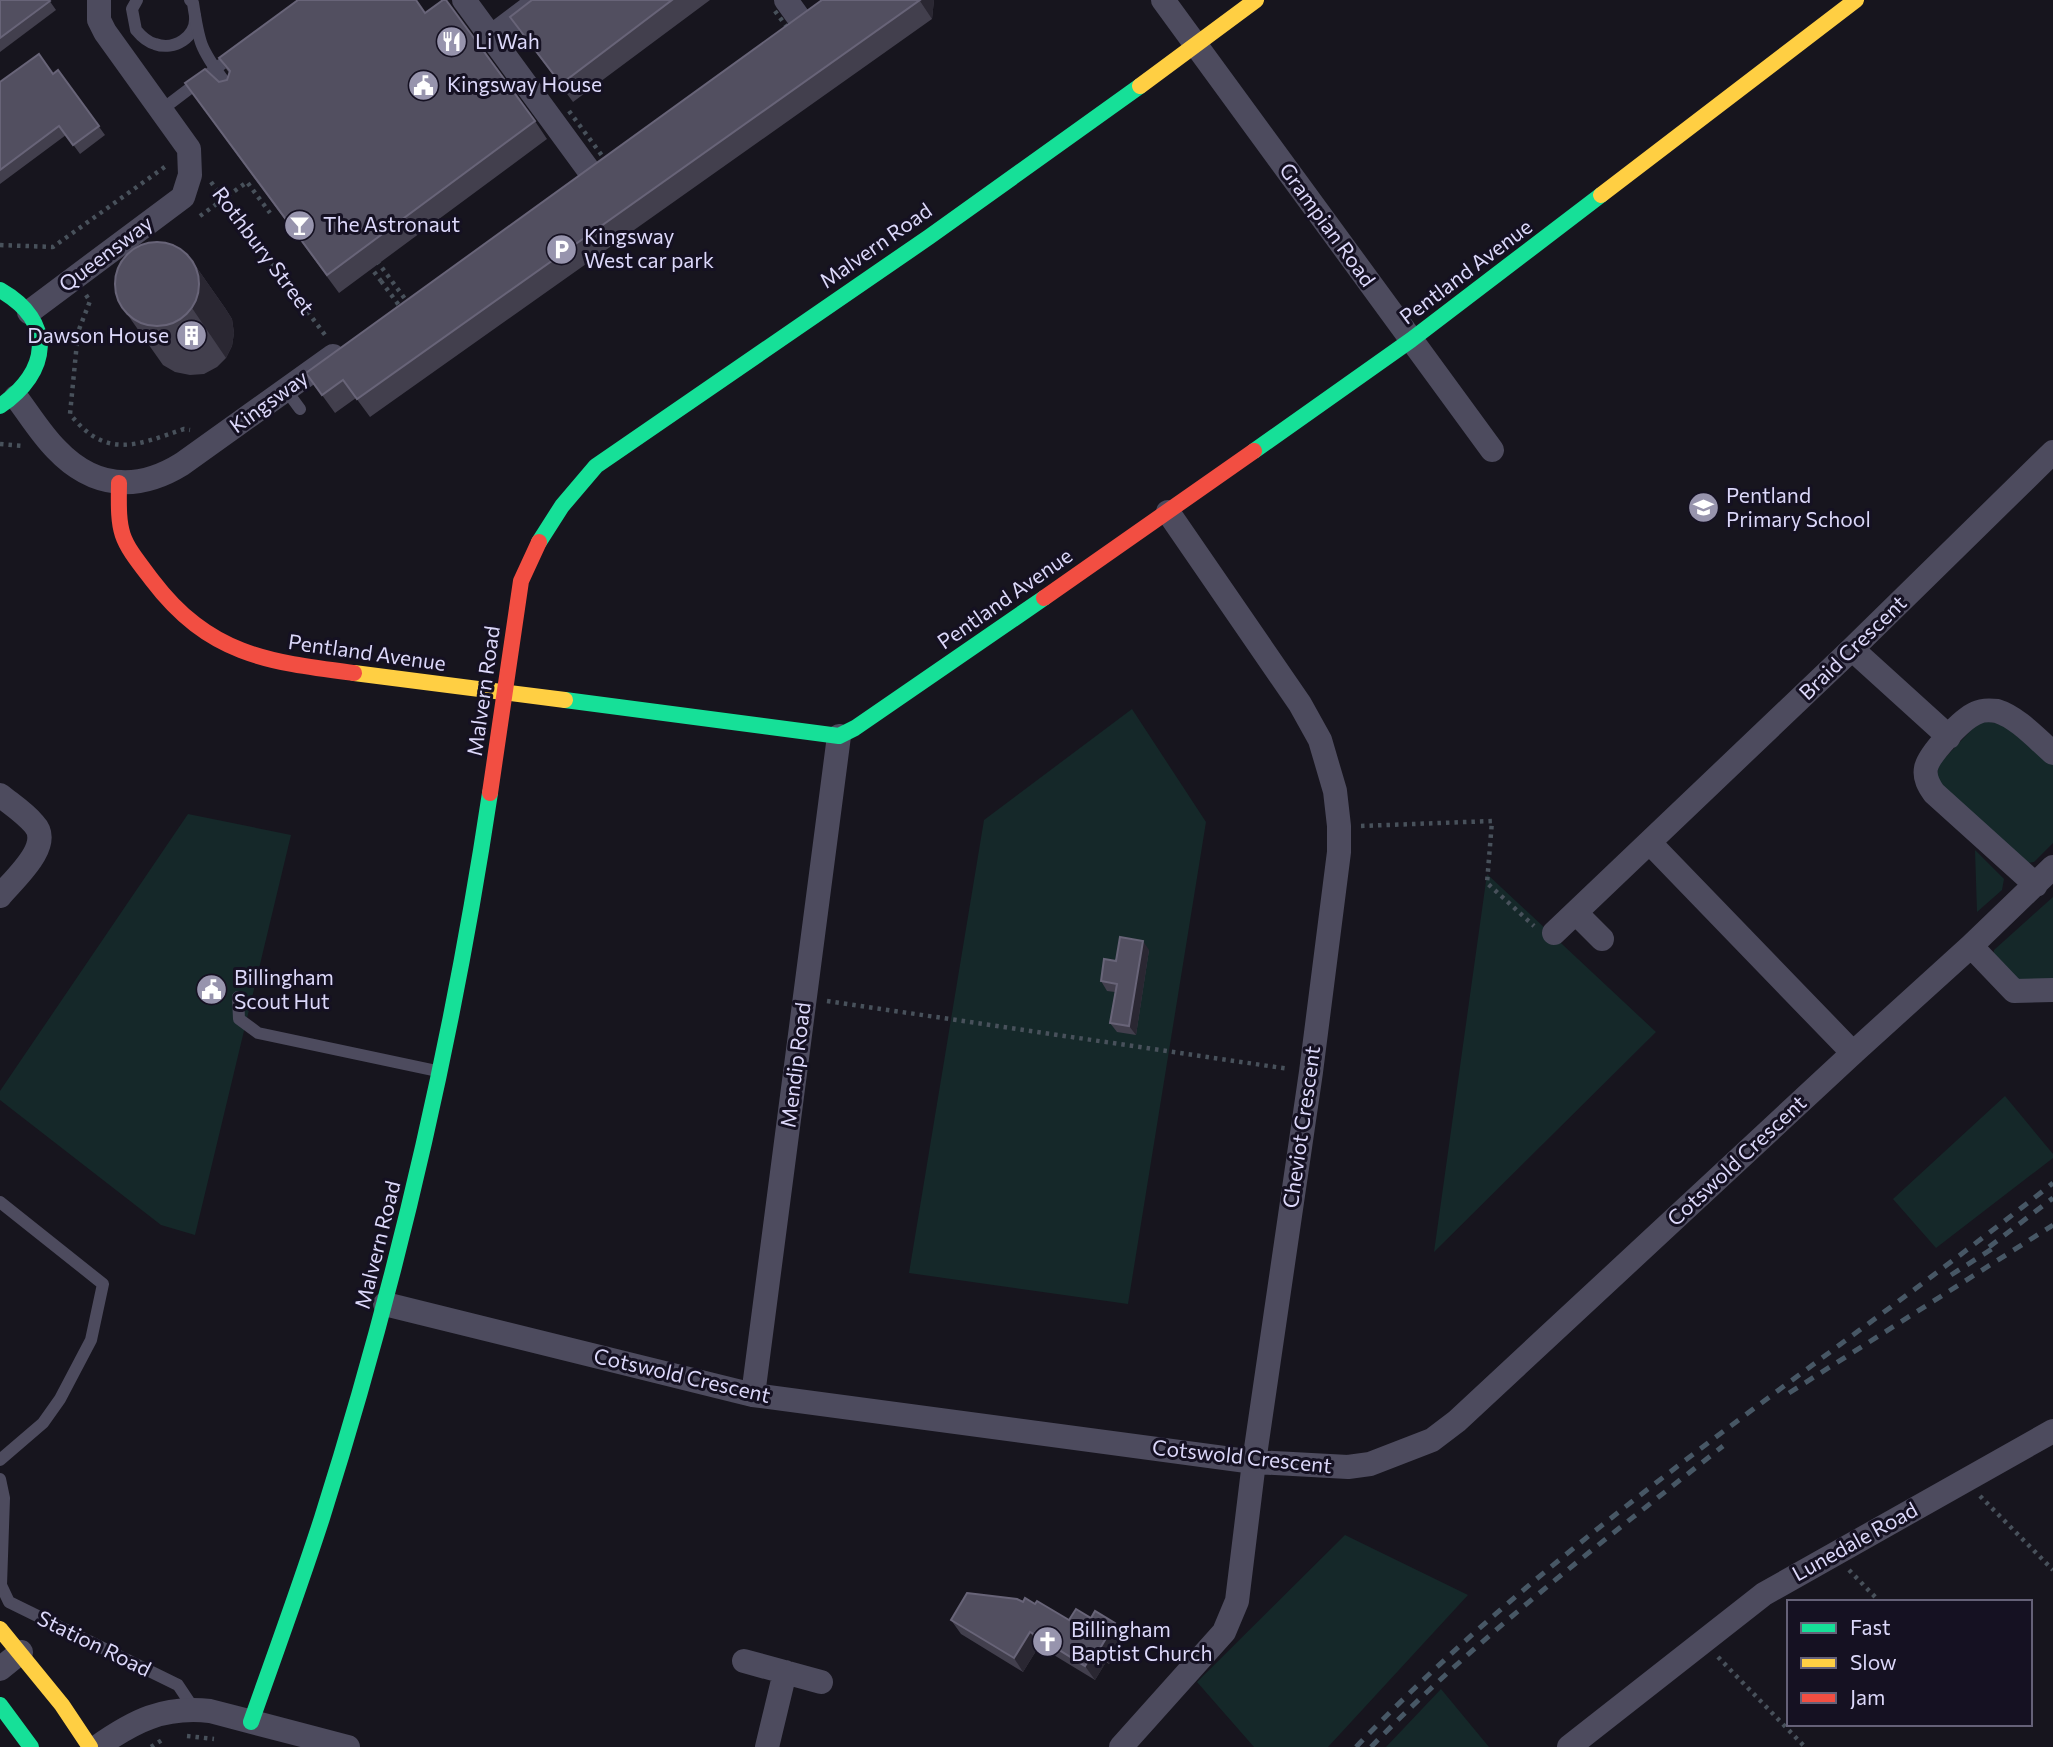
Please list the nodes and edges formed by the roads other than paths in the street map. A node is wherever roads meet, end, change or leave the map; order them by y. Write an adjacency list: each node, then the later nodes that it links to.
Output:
1 (99, 0): 15 (street)
2 (137, 0): 8 (lane, bridge)
3 (464, 0): 11 (street)
4 (540, 0): 11 (street)
5 (1163, 0): 12 (street, Grampian Road)
6 (1256, 0): 12 (street, Malvern Road)
7 (1856, 0): 20 (street, Pentland Avenue)
8 (192, 2): 14 (lane, bridge)
9 (780, 6): 10 (street)
10 (797, 25)
11 (492, 36): 16 (street)
12 (1196, 46): 20 (street, Grampian Road); 28 (street, Malvern Road)
13 (244, 47): 15 (lane)
14 (234, 91)
15 (160, 111): 17 (street, Rothbury Street)
16 (568, 188)
17 (183, 197): 19 (street, Queensway)
18 (0, 290): 19 (street)
19 (29, 312): 22 (street)
20 (1411, 340): 23 (street, Grampian Road); 26 (street, Pentland Avenue)
21 (343, 349): 25 (street, Kingsway)
22 (8, 402): 25 (street, Kingsway)
23 (1492, 450)
24 (2053, 452): 27 (street, Braid Crescent)
25 (119, 483): 28 (street, Pentland Avenue)
26 (1168, 512): 29 (street, Pentland Avenue); 50 (street, Cheviot Crescent)
27 (1852, 649): 30 (street); 33 (street, Braid Crescent)
28 (505, 693): 29 (street, Pentland Avenue); 44 (street, Malvern Road)
29 (839, 736): 47 (street, Mendip Road)
30 (1948, 737): 31 (street); 35 (street)
31 (2053, 753)
32 (0, 795): 36 (street)
33 (1650, 843): 37 (street, Braid Crescent); 43 (street)
34 (2053, 867): 35 (street, Cotswold Crescent)
35 (2036, 885): 40 (street, Cotswold Crescent)
36 (0, 896)
37 (1576, 913): 38 (street, Braid Crescent); 39 (street)
38 (1554, 933)
39 (1602, 939)
40 (1971, 946): 41 (street); 43 (street, Cotswold Crescent)
41 (2053, 990)
42 (238, 997): 44 (lane)
43 (1853, 1053): 50 (street, Cotswold Crescent)
44 (441, 1072): 46 (street, Malvern Road)
45 (0, 1202): 49 (lane)
46 (386, 1304): 47 (street, Cotswold Crescent); 60 (street, Malvern Road)
47 (752, 1395): 50 (street, Cotswold Crescent)
48 (2053, 1431): 67 (street, Lunedale Road)
49 (0, 1460)
50 (1254, 1462): 66 (street, Cheviot Crescent)
51 (0, 1479): 59 (lane, Station Road)
52 (0, 1629): 53 (street)
53 (21, 1652): 55 (street); 62 (street)
54 (744, 1661): 56 (street)
55 (0, 1669)
56 (785, 1672): 57 (street); 65 (street)
57 (821, 1682)
58 (0, 1705): 61 (street)
59 (194, 1710): 60 (street); 63 (street)
60 (251, 1722): 64 (street)
61 (31, 1747)
62 (90, 1747)
63 (97, 1747)
64 (348, 1747)
65 (767, 1747)
66 (1121, 1747)
67 (1569, 1747)

